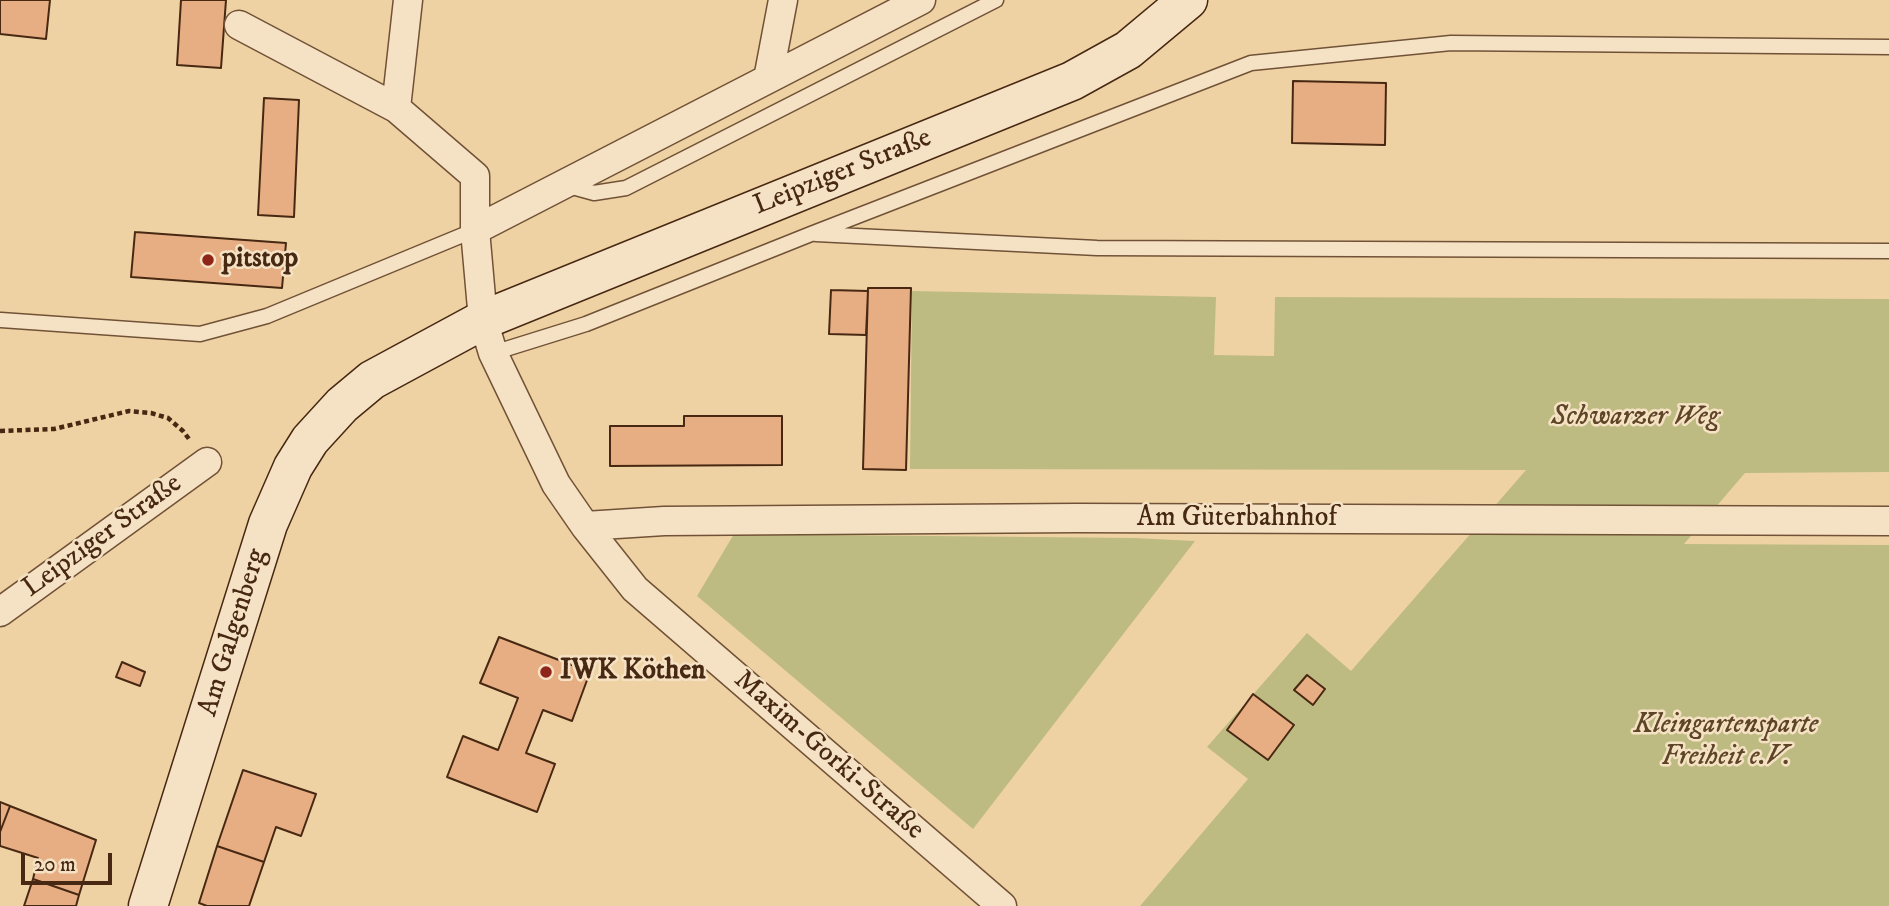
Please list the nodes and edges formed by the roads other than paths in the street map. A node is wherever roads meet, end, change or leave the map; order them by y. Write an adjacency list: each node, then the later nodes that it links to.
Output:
1 (408, 0): 9 (street)
2 (783, 0): 8 (street)
3 (921, 0): 8 (street)
4 (996, 0): 10 (lane)
5 (1188, 0): 15 (main road, Leipziger Straße)
6 (240, 25): 9 (street)
7 (1889, 47): 12 (lane)
8 (768, 79): 10 (street)
9 (396, 108): 11 (street)
10 (562, 184): 11 (street)
11 (475, 230): 14 (lane); 15 (street)
12 (811, 234): 13 (lane); 15 (lane)
13 (1889, 251)
14 (1, 320)
15 (488, 337): 16 (main road, Leipziger Straße); 19 (street, Maxim-Gorki-Straße)
16 (310, 440): 21 (main road, Am Galgenberg)
17 (207, 462): 20 (street, Leipziger Straße)
18 (1889, 521): 19 (street, Am Güterbahnhof)
19 (585, 526): 22 (street, Maxim-Gorki-Straße)
20 (0, 612)
21 (148, 906)
22 (1002, 906)

